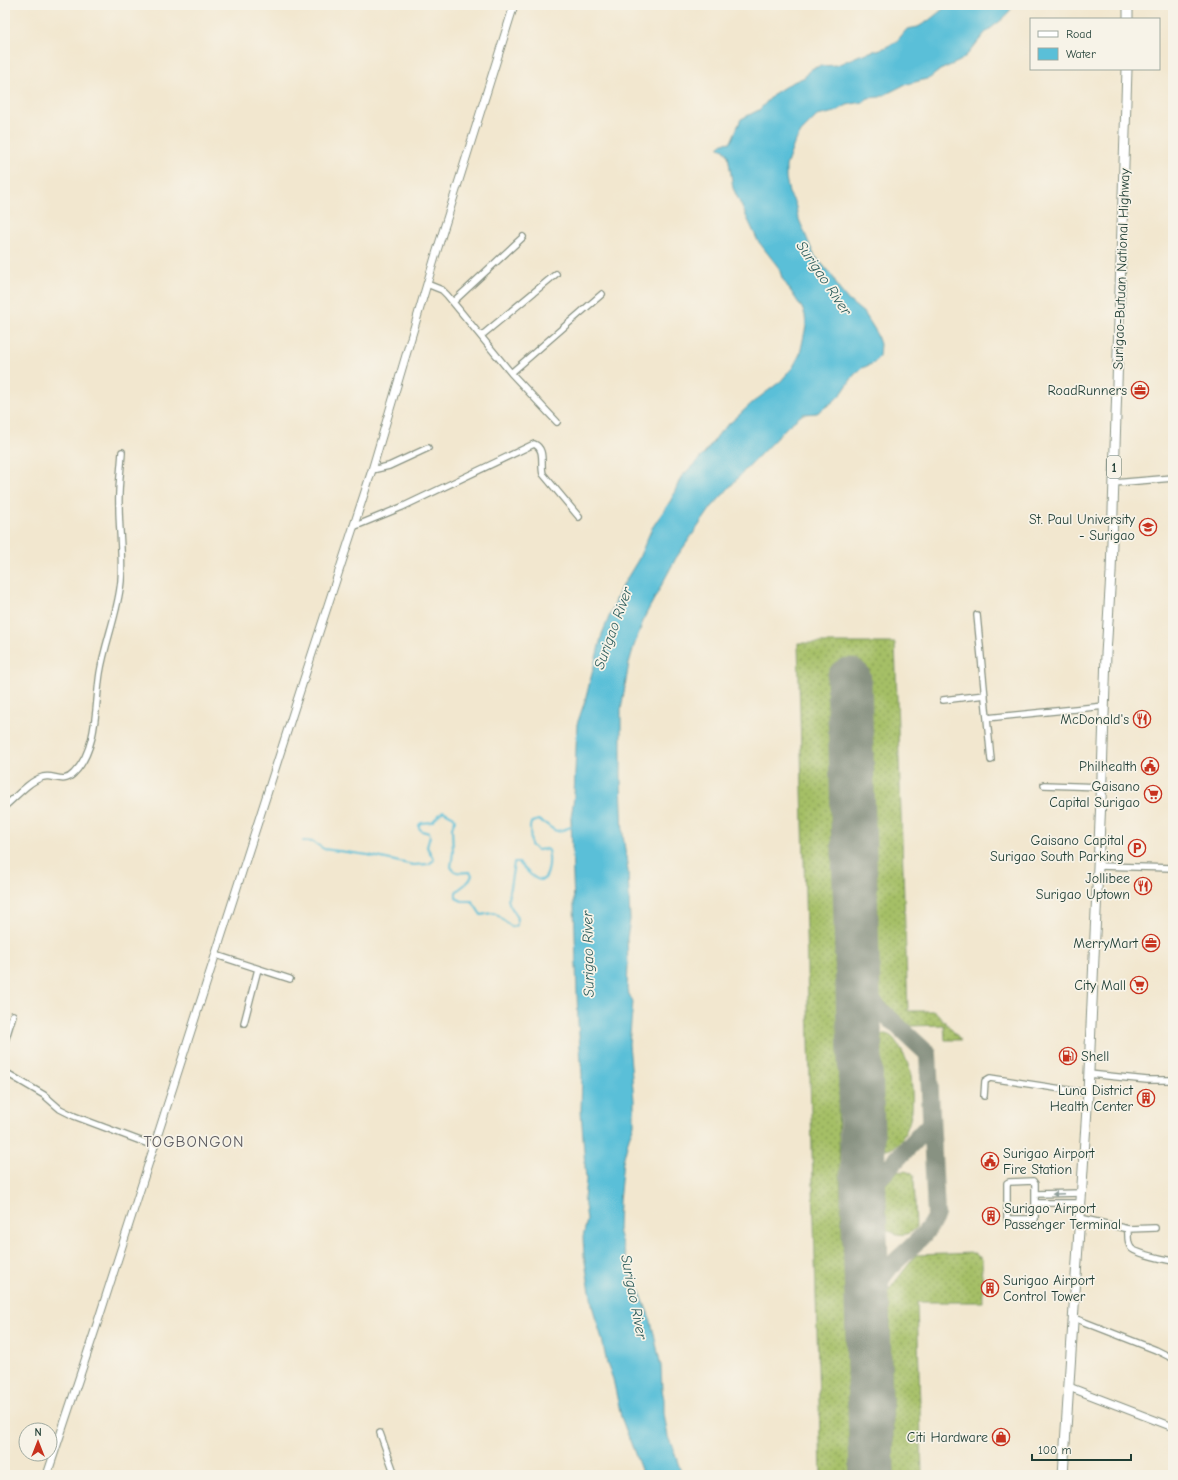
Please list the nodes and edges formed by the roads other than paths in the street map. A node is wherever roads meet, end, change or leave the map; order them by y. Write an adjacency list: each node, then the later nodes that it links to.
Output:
1 (514, 5): 7 (street)
2 (1128, 5): 3 (highway)
3 (1128, 18)
4 (1127, 70): 17 (highway, Surigao-Butuan National Highway / 1)
5 (523, 237): 9 (street)
6 (556, 274): 10 (street)
7 (427, 284): 9 (street); 15 (street)
8 (602, 294): 11 (street)
9 (453, 302): 10 (street)
10 (481, 336): 11 (street)
11 (510, 373): 12 (street)
12 (557, 422)
13 (428, 448): 15 (street)
14 (122, 452): 28 (street)
15 (372, 470): 19 (street)
16 (1173, 478): 17 (street)
17 (1114, 483): 23 (highway, Surigao-Butuan National Highway / 1)
18 (579, 517): 19 (street)
19 (353, 527): 31 (street)
20 (977, 615): 21 (street)
21 (985, 695): 22 (street); 24 (street)
22 (943, 700)
23 (1105, 706): 24 (street); 27 (highway, Surigao-Butuan National Highway / 1)
24 (987, 718): 25 (street)
25 (991, 760)
26 (1044, 785): 27 (street)
27 (1102, 787): 29 (highway, Surigao-Butuan National Highway / 1)
28 (5, 806)
29 (1099, 866): 30 (street); 38 (highway, Surigao-Butuan National Highway / 1)
30 (1173, 868)
31 (216, 955): 32 (street); 42 (street)
32 (258, 969): 33 (street); 35 (street)
33 (290, 979)
34 (13, 1015): 36 (street)
35 (244, 1023)
36 (5, 1042)
37 (5, 1072): 42 (street)
38 (1089, 1074): 39 (street); 40 (highway, Surigao-Butuan National Highway / 1)
39 (1173, 1080)
40 (1088, 1093): 41 (street); 43 (highway, Surigao-Butuan National Highway / 1)
41 (984, 1096)
42 (154, 1146): 56 (street)
43 (1082, 1193): 44 (street, one-way to 44); 46 (highway, Surigao-Butuan National Highway / 1)
44 (1035, 1194): 45 (street); 45 (street)
45 (1035, 1203): 46 (street)
46 (1081, 1203): 47 (highway, Surigao-Butuan National Highway / 1)
47 (1080, 1218): 49 (street); 51 (highway, Surigao-Butuan National Highway / 1)
48 (1155, 1228): 49 (street)
49 (1128, 1229): 50 (street)
50 (1173, 1261)
51 (1074, 1318): 52 (street); 53 (highway, Surigao-Butuan National Highway / 1)
52 (1172, 1358)
53 (1069, 1387): 54 (street); 58 (highway, Surigao-Butuan National Highway / 1)
54 (1173, 1427)
55 (380, 1433): 57 (street)
56 (46, 1475)
57 (395, 1475)
58 (1063, 1475)

